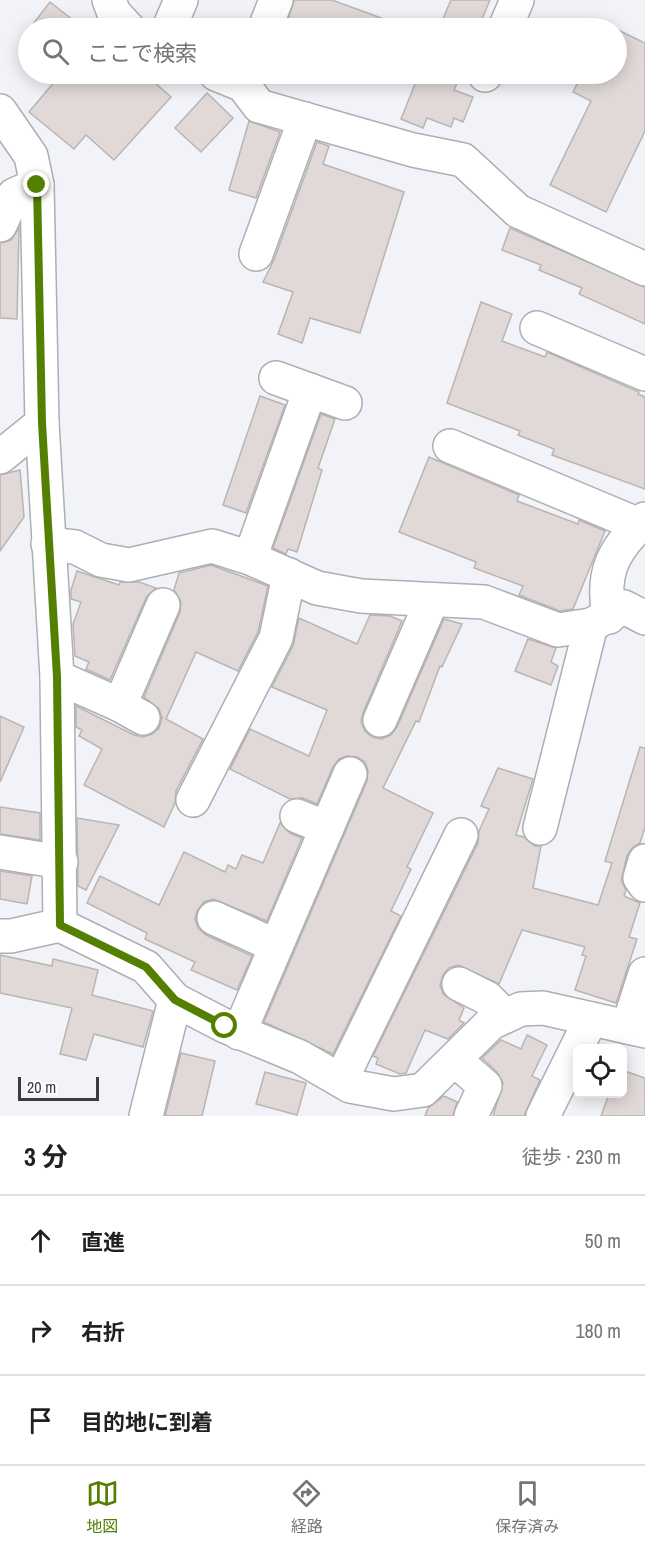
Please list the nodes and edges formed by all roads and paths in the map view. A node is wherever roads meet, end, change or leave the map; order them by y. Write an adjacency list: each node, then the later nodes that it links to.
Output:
1 (109, 0): 5 (street)
2 (181, 0): 6 (street)
3 (276, 0): 7 (street)
4 (517, 0): 8 (street)
5 (119, 18)
6 (173, 18)
7 (269, 18)
8 (509, 18)
9 (241, 84): 11 (street)
10 (0, 111): 12 (street)
11 (305, 119): 14 (street); 15 (street)
12 (37, 185): 13 (street); 21 (street)
13 (0, 225)
14 (256, 254)
15 (645, 269)
16 (537, 328): 17 (street)
17 (645, 374)
18 (276, 378): 19 (street)
19 (310, 390): 20 (street); 26 (street)
20 (345, 403)
21 (42, 423): 23 (street); 25 (street)
22 (467, 442): 24 (street)
23 (0, 457)
24 (642, 522): 31 (street)
25 (48, 544): 26 (street); 32 (street)
26 (250, 558): 27 (street)
27 (289, 575): 28 (street); 35 (street)
28 (432, 600): 31 (street); 33 (street)
29 (163, 605): 32 (street)
30 (645, 618): 31 (street)
31 (600, 621): 36 (street)
32 (57, 677): 40 (street)
33 (379, 720)
34 (350, 774): 45 (street)
35 (194, 800)
36 (540, 828)
37 (461, 835): 54 (street)
38 (0, 852): 40 (street)
39 (645, 861): 41 (street)
40 (61, 862): 43 (street)
41 (645, 885)
42 (214, 918): 45 (street)
43 (60, 925): 44 (street); 48 (street)
44 (0, 936)
45 (276, 946): 52 (street)
46 (645, 974): 51 (street)
47 (459, 984): 49 (street)
48 (175, 1000): 52 (street); 56 (street)
49 (505, 1016): 50 (street); 53 (street)
50 (591, 1019): 51 (street); 58 (street)
51 (636, 1029)
52 (239, 1033): 54 (street)
53 (455, 1060): 55 (street); 57 (street)
54 (341, 1080): 55 (street)
55 (367, 1103)
56 (146, 1116)
57 (471, 1116)
58 (543, 1116)

